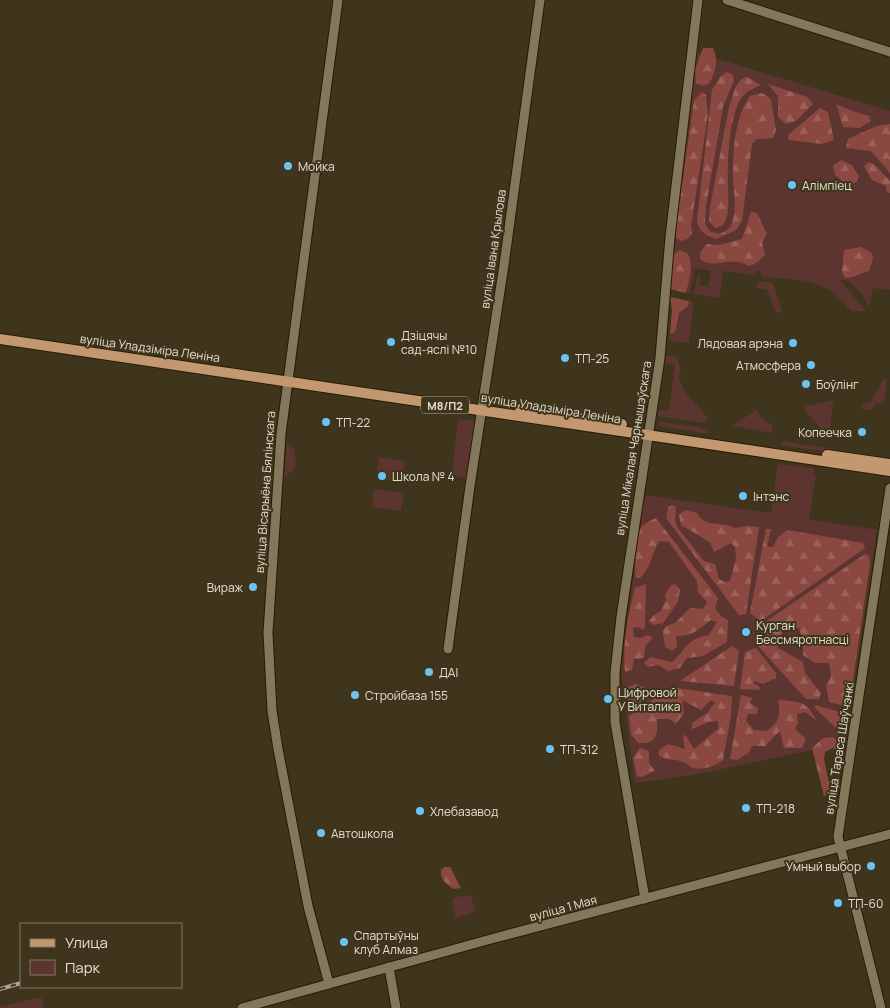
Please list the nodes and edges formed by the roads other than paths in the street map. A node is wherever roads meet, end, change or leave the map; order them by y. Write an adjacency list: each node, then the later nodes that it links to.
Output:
1 (338, 0): 8 (street, вуліца Вісарыёна Бялінскага)
2 (540, 0): 9 (street, вуліца Івана Крылова)
3 (698, 0): 10 (street, вуліца Мікалая Чарнышэўскага)
4 (727, 0): 5 (street)
5 (890, 52)
6 (0, 332): 8 (main road, вуліца Уладзіміра Леніна / М8/П2)
7 (0, 339): 8 (main road, вуліца Уладзіміра Леніна / М8/П2)
8 (287, 378): 9 (main road, вуліца Уладзіміра Леніна / М8/П2); 19 (street, вуліца Вісарыёна Бялінскага)
9 (482, 407): 10 (main road, вуліца Уладзіміра Леніна / М8/П2); 14 (street, вуліца Івана Крылова)
10 (647, 432): 11 (main road, вуліца Уладзіміра Леніна / М8/П2); 12 (main road, вуліца Уладзіміра Леніна / М8/П2); 17 (street, вуліца Мікалая Чарнышэўскага)
11 (890, 464)
12 (890, 471)
13 (890, 488): 16 (street, вуліца Тараса Шаўчэнкі)
14 (448, 650)
15 (890, 834): 16 (street, вуліца 1 Мая)
16 (839, 847): 17 (street, вуліца 1 Мая); 22 (street, вуліца Тараса Шаўчэнкі)
17 (645, 899): 18 (street, вуліца 1 Мая)
18 (389, 967): 19 (street, вуліца 1 Мая); 21 (street)
19 (329, 984): 20 (street, вуліца 1 Мая)
20 (242, 1008)
21 (396, 1008)
22 (881, 1008)

